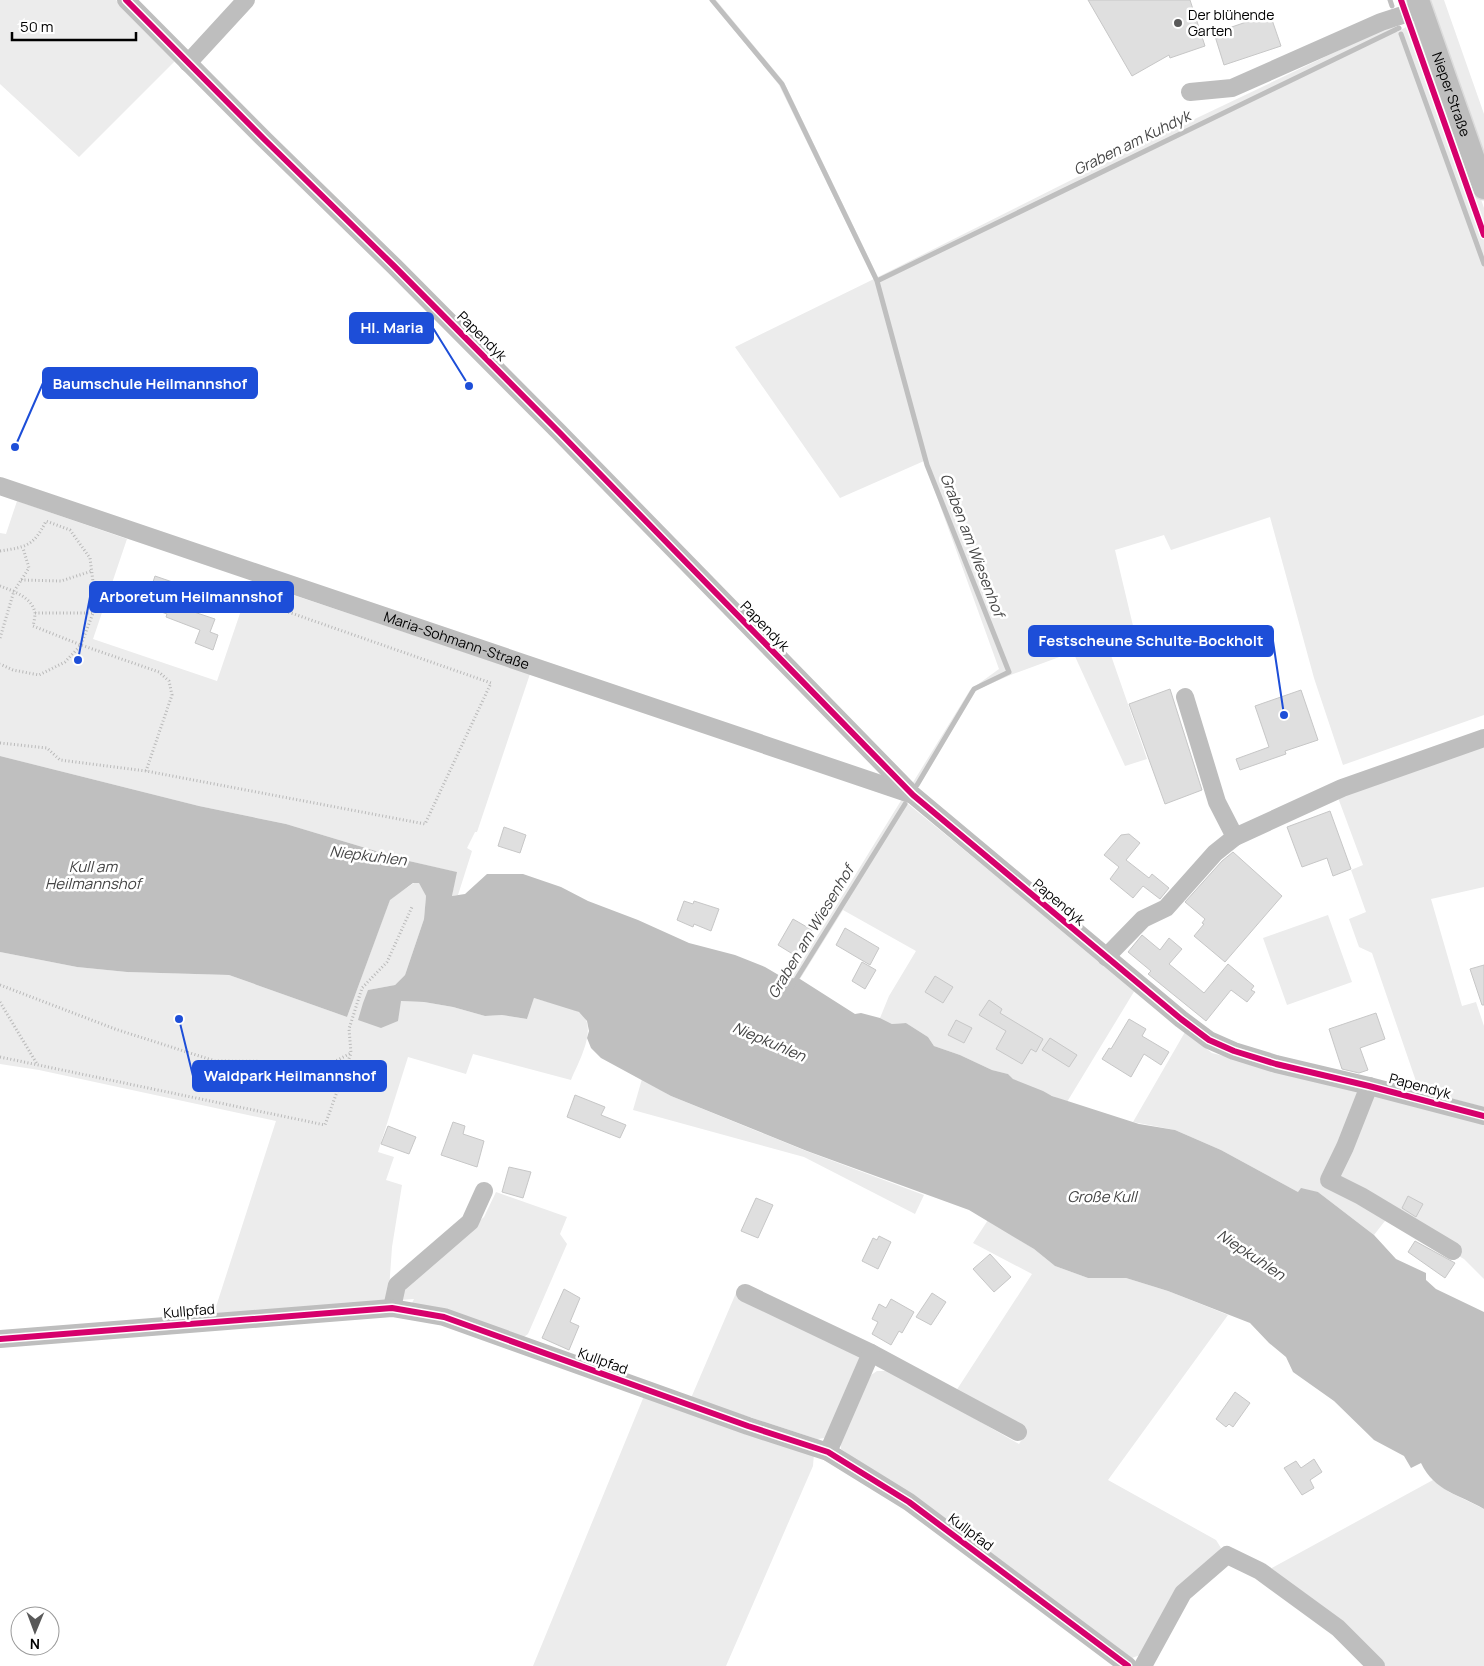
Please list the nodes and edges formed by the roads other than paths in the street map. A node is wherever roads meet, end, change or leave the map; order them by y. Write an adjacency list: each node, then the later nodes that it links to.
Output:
1 (126, 0): 4 (street, Papendyk)
2 (246, 0): 4 (street)
3 (1419, 5): 5 (street); 6 (main road, Nieper Straße)
4 (188, 63): 10 (street, Papendyk)
5 (1190, 92)
6 (1484, 188)
7 (0, 486): 10 (street, Maria-Sohmann-Straße)
8 (1185, 697): 11 (street)
9 (1484, 738): 11 (street)
10 (913, 795): 12 (street, Papendyk)
11 (1235, 837): 12 (street)
12 (1106, 957): 13 (street, Papendyk)
13 (1369, 1086): 14 (street, Papendyk); 16 (street)
14 (1484, 1116)
15 (484, 1191): 18 (street)
16 (1453, 1251)
17 (745, 1293): 20 (street)
18 (392, 1308): 19 (street, Kullpfad); 22 (street, Kullpfad)
19 (0, 1339)
20 (871, 1353): 21 (street); 22 (street)
21 (1018, 1432)
22 (828, 1452): 23 (street, Kullpfad)
23 (1128, 1666)
24 (1142, 1666): 25 (street)
25 (1376, 1666)

